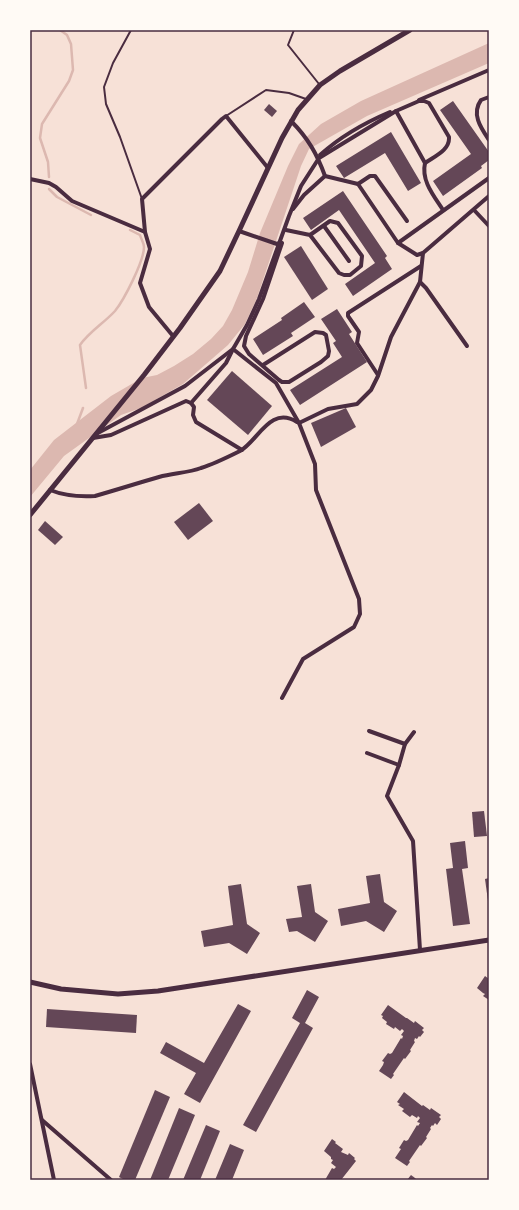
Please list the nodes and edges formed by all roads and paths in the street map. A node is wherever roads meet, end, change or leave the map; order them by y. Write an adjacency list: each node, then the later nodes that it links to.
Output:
1 (131, 30): 20 (lane)
2 (294, 30): 5 (lane)
3 (410, 30): 5 (street)
4 (489, 70): 12 (street)
5 (320, 85): 7 (street)
6 (489, 97): 11 (street)
7 (307, 99): 9 (lane); 10 (street)
8 (396, 111): 12 (street); 13 (street); 13 (street)
9 (226, 116): 14 (street); 20 (street)
10 (292, 121): 12 (street); 14 (street)
11 (489, 140)
12 (318, 157): 15 (street); 30 (street)
13 (425, 163): 21 (street)
14 (268, 168): 27 (street)
15 (325, 176): 18 (street); 26 (street)
16 (489, 178): 21 (street)
17 (30, 179): 28 (street)
18 (358, 184): 23 (street); 31 (street)
19 (489, 196): 22 (street)
20 (142, 199): 28 (street)
21 (444, 210): 31 (street)
22 (474, 210): 25 (street); 32 (street)
23 (407, 221)
24 (324, 226): 29 (street); 29 (street); 33 (street)
25 (489, 226)
26 (286, 230): 29 (street); 39 (street)
27 (239, 231): 30 (street); 36 (street)
28 (145, 232): 36 (street)
29 (310, 235)
30 (278, 243): 38 (street)
31 (398, 243): 32 (street)
32 (423, 253): 34 (street)
33 (349, 261)
34 (421, 266): 35 (street); 40 (street)
35 (420, 282): 37 (street); 40 (street)
36 (173, 336): 43 (street)
37 (467, 346)
38 (233, 349): 41 (street); 42 (street); 43 (street)
39 (263, 365): 39 (street)
40 (378, 375): 42 (street)
41 (191, 403): 43 (street); 44 (street)
42 (299, 423): 44 (street); 47 (street)
43 (96, 435): 45 (street)
44 (242, 450): 45 (street)
45 (50, 490): 46 (street)
46 (30, 515)
47 (282, 698)
48 (369, 731): 50 (street)
49 (414, 732): 50 (street)
50 (405, 744): 52 (street)
51 (367, 753): 52 (street)
52 (399, 765): 54 (street)
53 (489, 940): 54 (street)
54 (420, 950): 55 (street)
55 (30, 982)
56 (30, 1064): 57 (street)
57 (42, 1120): 58 (street); 59 (street)
58 (54, 1180)
59 (111, 1180)

